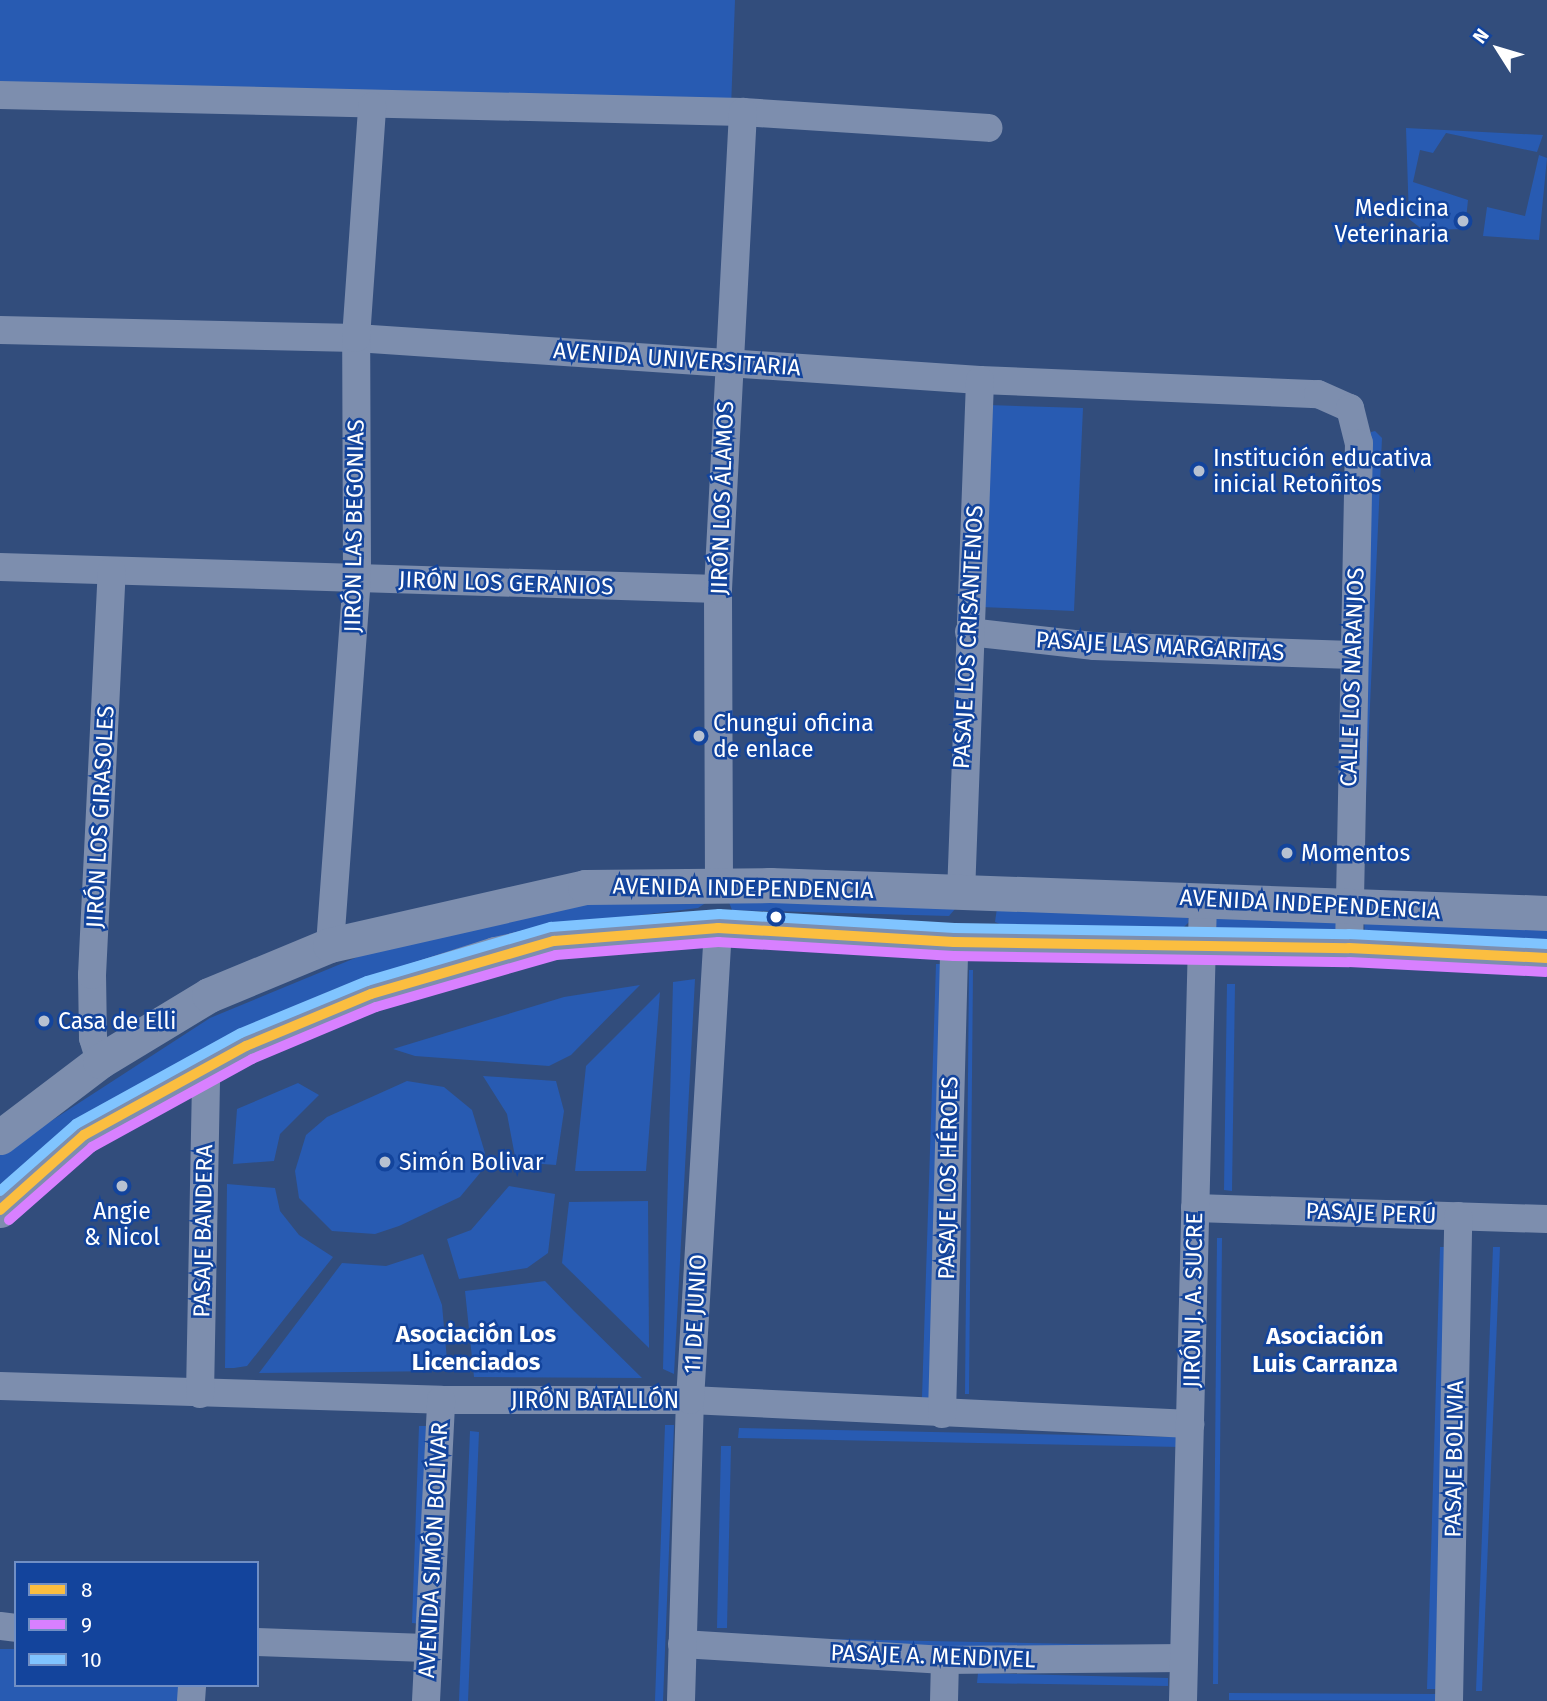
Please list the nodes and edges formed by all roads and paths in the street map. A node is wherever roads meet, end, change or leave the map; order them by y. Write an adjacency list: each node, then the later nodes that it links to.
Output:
1 (0, 95): 2 (street)
2 (372, 107): 3 (street); 6 (street, JIRÓN LAS BEGONIAS)
3 (743, 112): 4 (street); 7 (street, JIRÓN LOS ÁLAMOS)
4 (988, 128)
5 (0, 330): 6 (street, AVENIDA UNIVERSITARIA)
6 (356, 338): 7 (street, AVENIDA UNIVERSITARIA); 12 (street, JIRÓN LAS BEGONIAS)
7 (728, 361): 8 (street, AVENIDA UNIVERSITARIA); 13 (street, JIRÓN LOS ÁLAMOS)
8 (980, 380): 9 (street, AVENIDA UNIVERSITARIA); 14 (street, PASAJE LOS CRISANTENOS)
9 (1350, 408): 15 (street, CALLE LOS NARANJOS)
10 (0, 567): 11 (street, JIRÓN LOS GERANIOS)
11 (112, 571): 12 (street, JIRÓN LOS GERANIOS); 27 (street, JIRÓN LOS GIRASOLES)
12 (357, 578): 13 (street, JIRÓN LOS GERANIOS); 23 (street, JIRÓN LAS BEGONIAS)
13 (718, 589): 16 (street, JIRÓN LOS ÁLAMOS)
14 (969, 632): 15 (street, PASAJE LAS MARGARITAS); 17 (street, PASAJE LOS CRISANTENOS)
15 (1352, 655): 19 (street, CALLE LOS NARANJOS)
16 (719, 884): 17 (street, AVENIDA INDEPENDENCIA); 23 (street, AVENIDA INDEPENDENCIA)
17 (961, 894): 18 (street, AVENIDA INDEPENDENCIA)
18 (1202, 898): 19 (street, AVENIDA INDEPENDENCIA); 24 (street, JIRÓN J. A. SUCRE)
19 (1347, 908): 20 (street, AVENIDA INDEPENDENCIA); 25 (street, CALLE LOS NARANJOS)
20 (1547, 913)
21 (718, 928): 22 (street, AVENIDA INDEPENDENCIA); 28 (street, AVENIDA INDEPENDENCIA); 37 (street, 11 DE JUNIO)
22 (954, 942): 24 (street, AVENIDA INDEPENDENCIA); 38 (street, PASAJE LOS HÉROES)
23 (330, 945): 27 (street, AVENIDA INDEPENDENCIA)
24 (1201, 948): 25 (street, AVENIDA INDEPENDENCIA); 30 (street, JIRÓN J. A. SUCRE)
25 (1349, 948): 26 (street, AVENIDA INDEPENDENCIA)
26 (1547, 958)
27 (100, 1061): 29 (street, AVENIDA INDEPENDENCIA)
28 (206, 1069): 31 (street, AVENIDA INDEPENDENCIA); 35 (street, PASAJE BANDERA)
29 (0, 1137)
30 (1195, 1208): 32 (street, PASAJE PERÚ); 39 (street, JIRÓN J. A. SUCRE)
31 (0, 1210)
32 (1458, 1216): 33 (street, PASAJE PERÚ); 49 (street, PASAJE BOLIVIA)
33 (1547, 1219)
34 (0, 1386): 35 (street, JIRÓN BATALLÓN)
35 (200, 1394): 36 (street, JIRÓN BATALLÓN)
36 (441, 1400): 37 (street, JIRÓN BATALLÓN); 42 (street, AVENIDA SIMÓN BOLÍVAR)
37 (690, 1400): 38 (street, JIRÓN BATALLÓN); 41 (street, 11 DE JUNIO)
38 (942, 1414): 39 (street, JIRÓN BATALLÓN)
39 (1190, 1424): 43 (street, JIRÓN J. A. SUCRE)
40 (259, 1642): 42 (street)
41 (682, 1644): 44 (street, PASAJE A. MENDIVEL); 46 (street, 11 DE JUNIO)
42 (426, 1648): 45 (street, AVENIDA SIMÓN BOLÍVAR)
43 (1184, 1658): 44 (street, PASAJE A. MENDIVEL); 48 (street, JIRÓN J. A. SUCRE)
44 (946, 1660): 47 (street)
45 (426, 1701)
46 (681, 1701)
47 (944, 1701)
48 (1183, 1701)
49 (1449, 1701)

